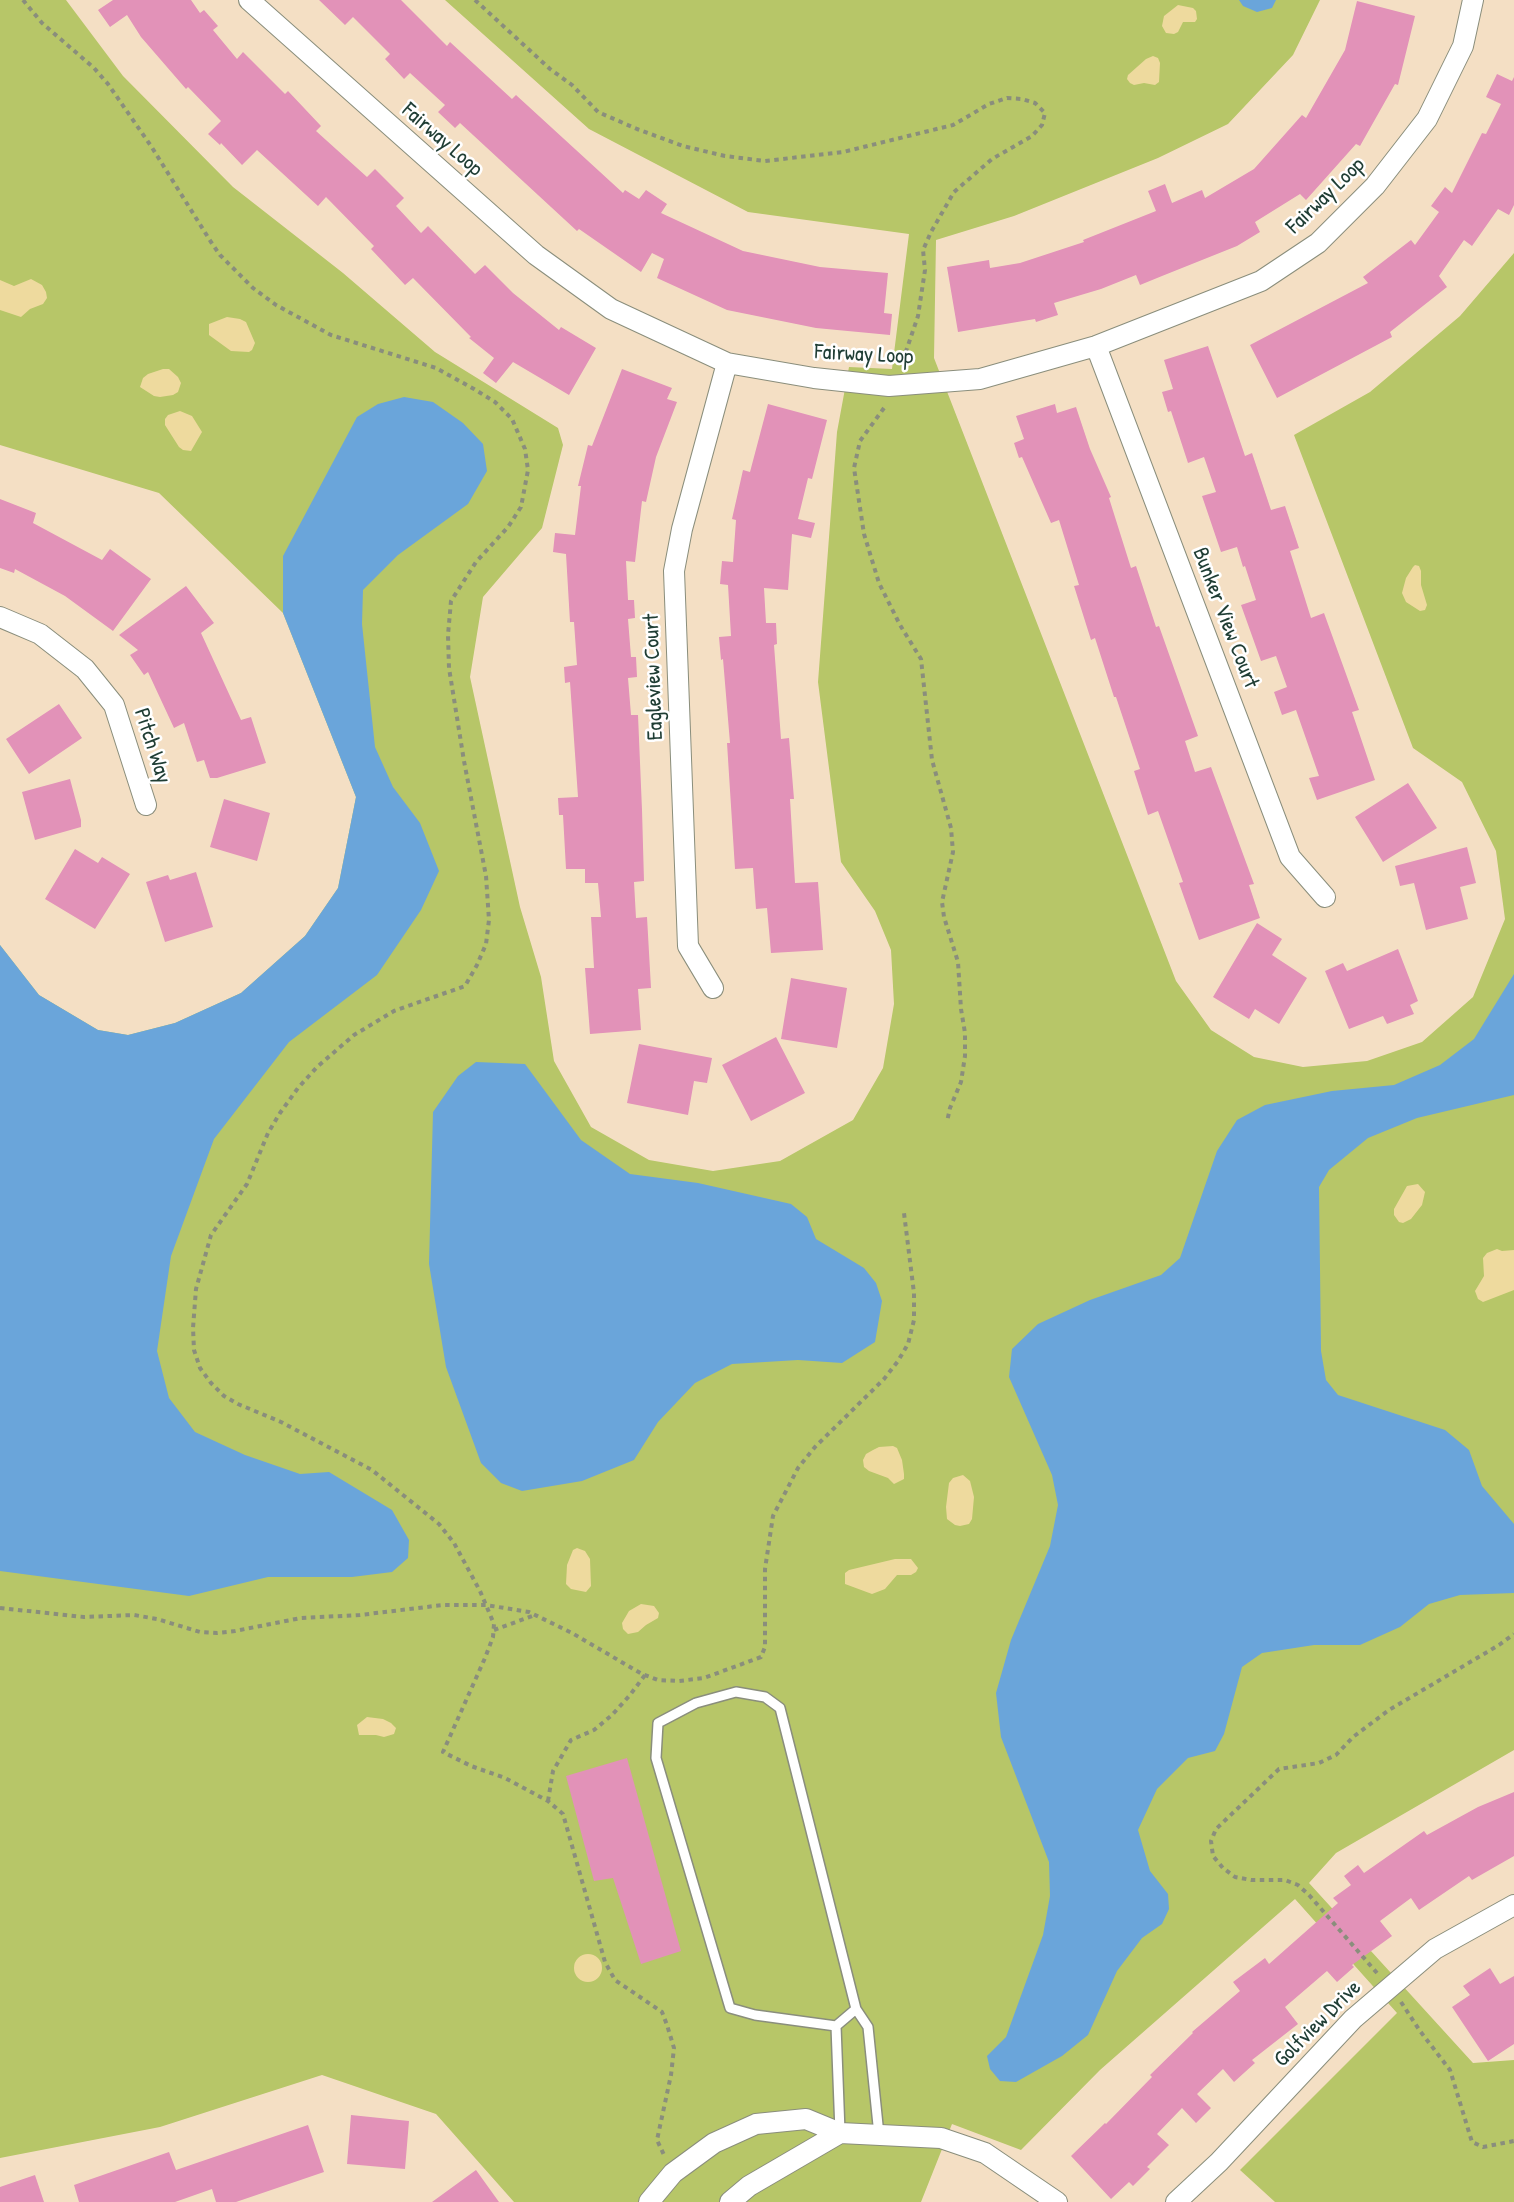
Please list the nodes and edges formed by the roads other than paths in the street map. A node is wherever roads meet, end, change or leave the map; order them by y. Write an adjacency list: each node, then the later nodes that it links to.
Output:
1 (249, 0): 4 (street, Fairway Loop)
2 (1473, 0): 3 (street, Fairway Loop)
3 (1096, 346): 4 (street, Fairway Loop); 7 (street, Bunker View Court)
4 (727, 363): 8 (street, Eagleview Court)
5 (0, 617): 6 (street, Pitch Way)
6 (146, 805)
7 (1324, 897)
8 (714, 988)
9 (1514, 1905): 17 (street, Golfview Drive)
10 (856, 2009): 11 (lane); 11 (lane); 13 (lane)
11 (836, 2026): 12 (lane)
12 (840, 2133): 13 (street); 14 (street); 15 (street)
13 (879, 2134): 16 (street)
14 (649, 2202)
15 (730, 2202)
16 (1057, 2202)
17 (1176, 2202)

